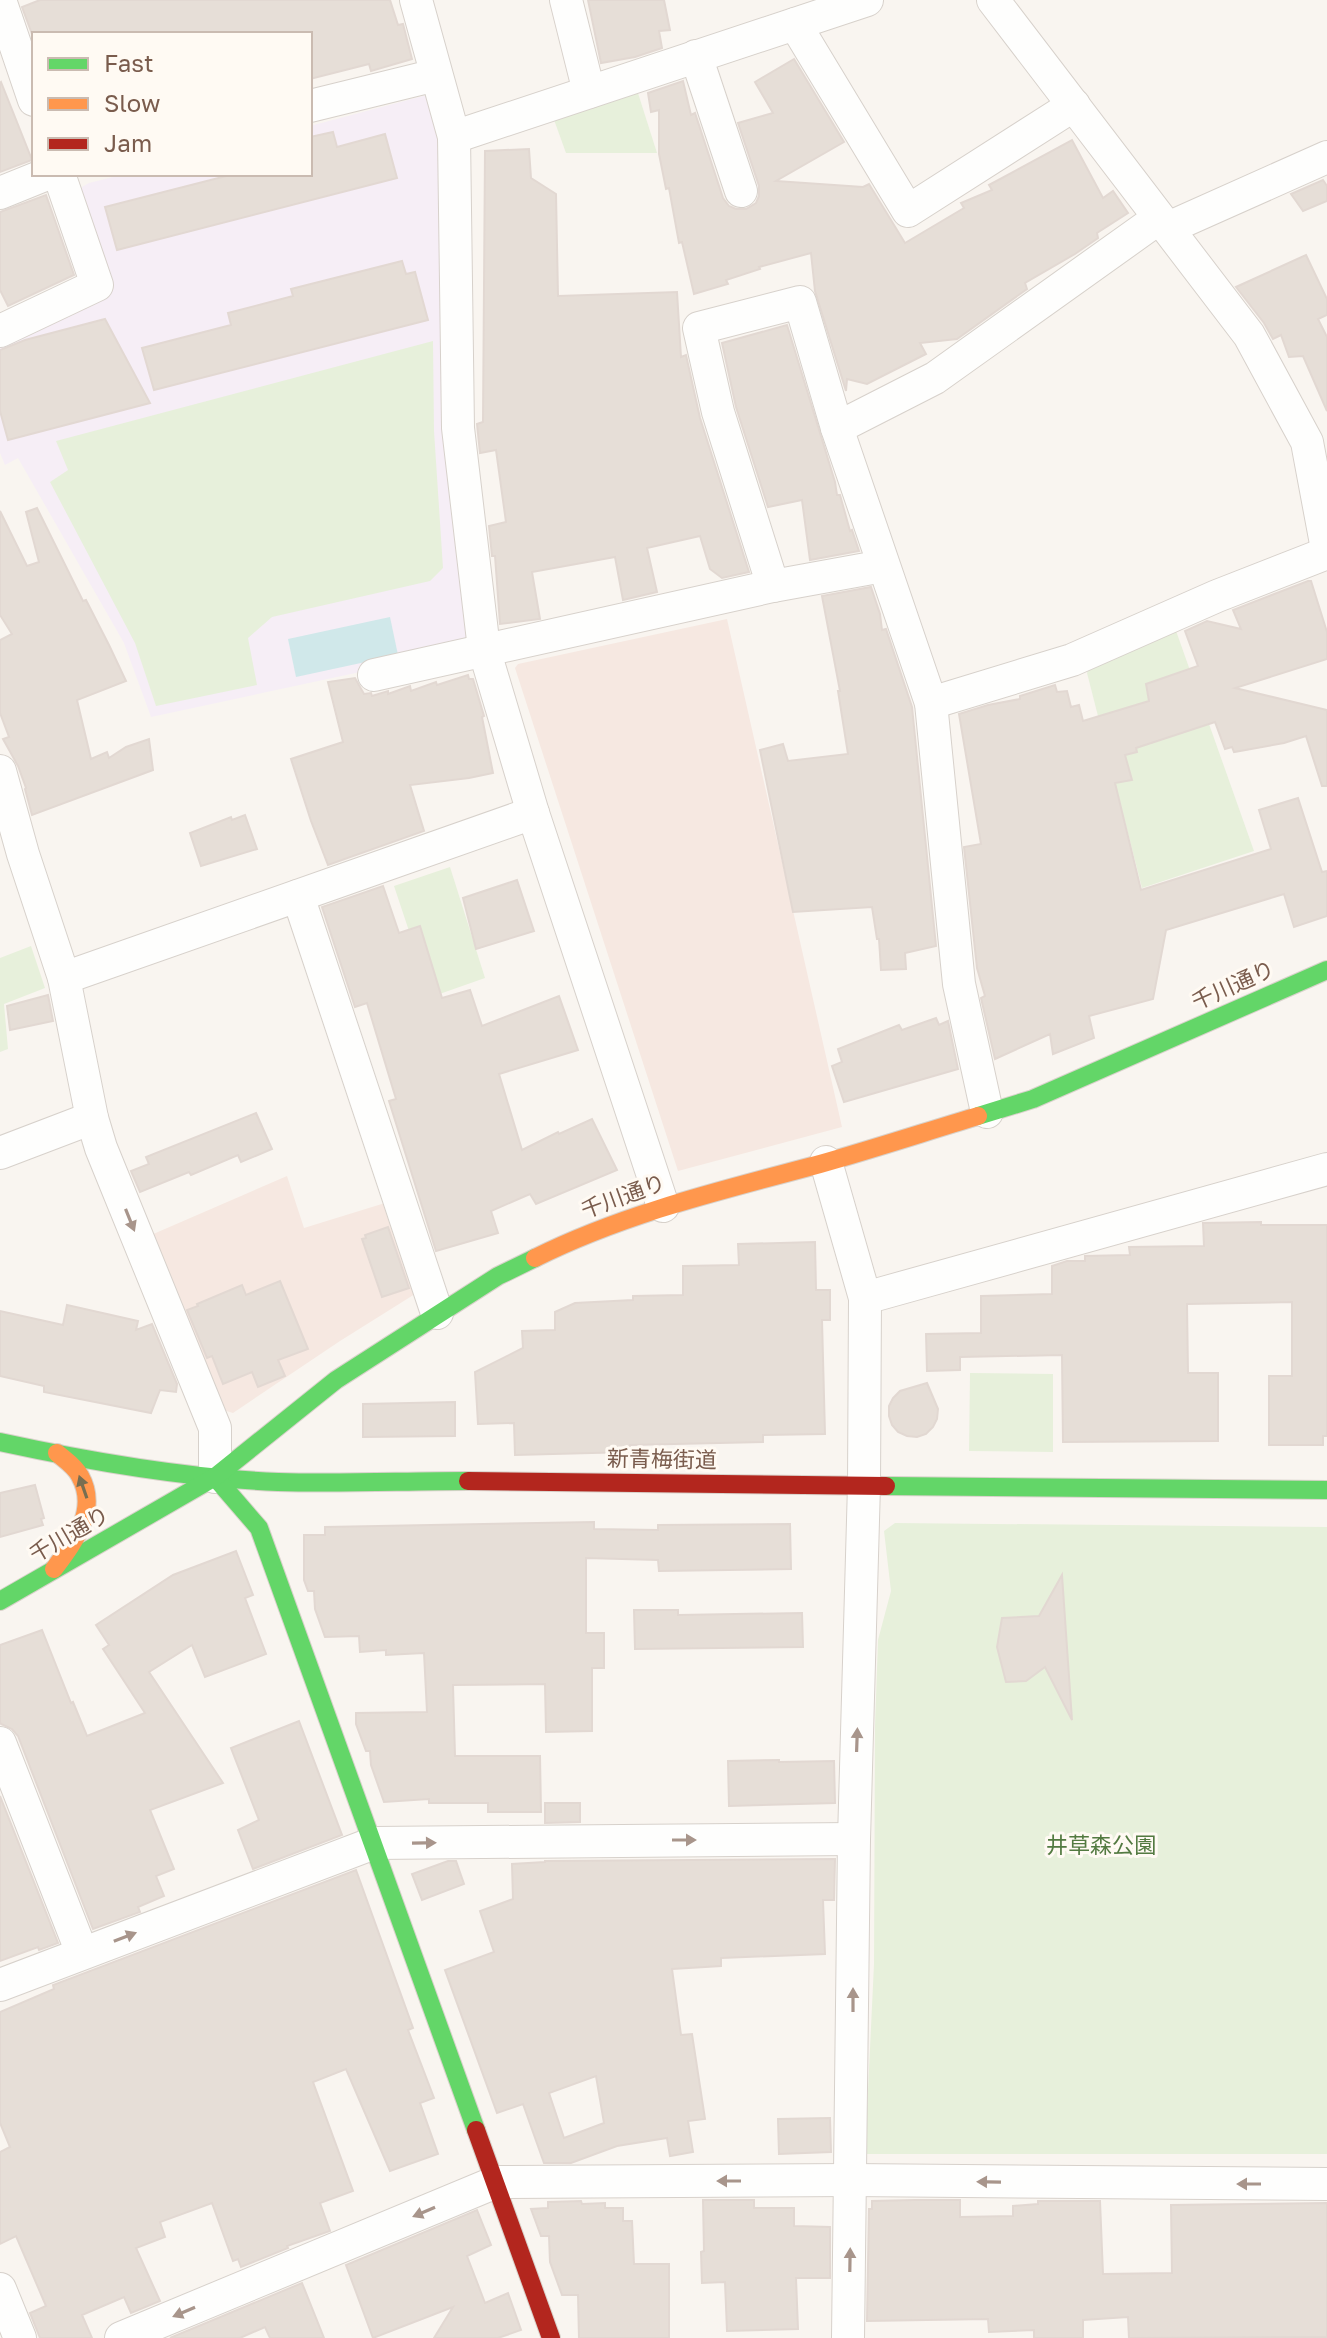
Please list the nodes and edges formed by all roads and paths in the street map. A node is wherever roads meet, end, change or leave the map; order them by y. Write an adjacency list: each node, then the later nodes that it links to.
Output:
1 (0, 0): 10 (street)
2 (416, 0): 8 (street)
3 (566, 0): 9 (street)
4 (867, 0): 6 (street)
5 (993, 0): 11 (street)
6 (795, 24): 7 (street); 11 (street)
7 (696, 56): 9 (street); 17 (street)
8 (436, 75): 12 (street); 13 (street)
9 (589, 92): 13 (street)
10 (32, 94)
11 (1074, 105): 19 (street)
12 (312, 106)
13 (454, 137): 25 (street)
14 (1327, 157): 19 (street)
15 (42, 176): 18 (street)
16 (60, 176): 20 (street)
17 (741, 191)
18 (0, 193)
19 (1164, 223): 21 (street); 22 (street)
20 (0, 331)
21 (837, 428): 23 (street); 24 (street)
22 (1327, 551): 27 (street)
23 (883, 566): 24 (street); 27 (street)
24 (773, 586): 25 (street)
25 (484, 649): 26 (street); 29 (street)
26 (374, 675)
27 (931, 703): 34 (street)
28 (0, 771): 30 (street)
29 (533, 813): 31 (street); 39 (street)
30 (11, 859): 33 (street)
31 (298, 896): 33 (street); 41 (street)
32 (1327, 970): 34 (main road, 千川通り)
33 (64, 978): 35 (street)
34 (987, 1112): 37 (main road, 千川通り)
35 (97, 1133): 36 (street); 44 (street, one-way to 44)
36 (0, 1153)
37 (826, 1162): 39 (main road, 千川通り); 40 (street)
38 (1327, 1169): 40 (street)
39 (663, 1206): 41 (main road, 千川通り)
40 (865, 1298): 45 (street)
41 (437, 1313): 44 (main road, 千川通り)
42 (0, 1442): 43 (main road, 新青梅街道)
43 (57, 1453): 44 (main road, 新青梅街道); 47 (main road, one-way to 43)
44 (215, 1477): 45 (main road, 新青梅街道); 47 (main road, 千川通り); 51 (main road)
45 (864, 1485): 46 (main road, 新青梅街道); 50 (street, one-way to 45)
46 (1327, 1490)
47 (50, 1574): 48 (main road, 千川通り)
48 (0, 1601)
49 (0, 1743): 52 (street)
50 (854, 1839): 51 (street, one-way to 50); 54 (street, one-way to 50)
51 (374, 1843): 52 (street, one-way to 51); 55 (main road)
52 (82, 1953): 53 (street)
53 (0, 1985)
54 (852, 2180): 55 (street, one-way to 55); 56 (street, one-way to 54); 61 (street, one-way to 54)
55 (496, 2182): 59 (street, one-way to 59); 60 (main road)
56 (1327, 2184)
57 (0, 2289): 58 (street)
58 (20, 2338)
59 (121, 2338)
60 (551, 2338)
61 (848, 2338)

